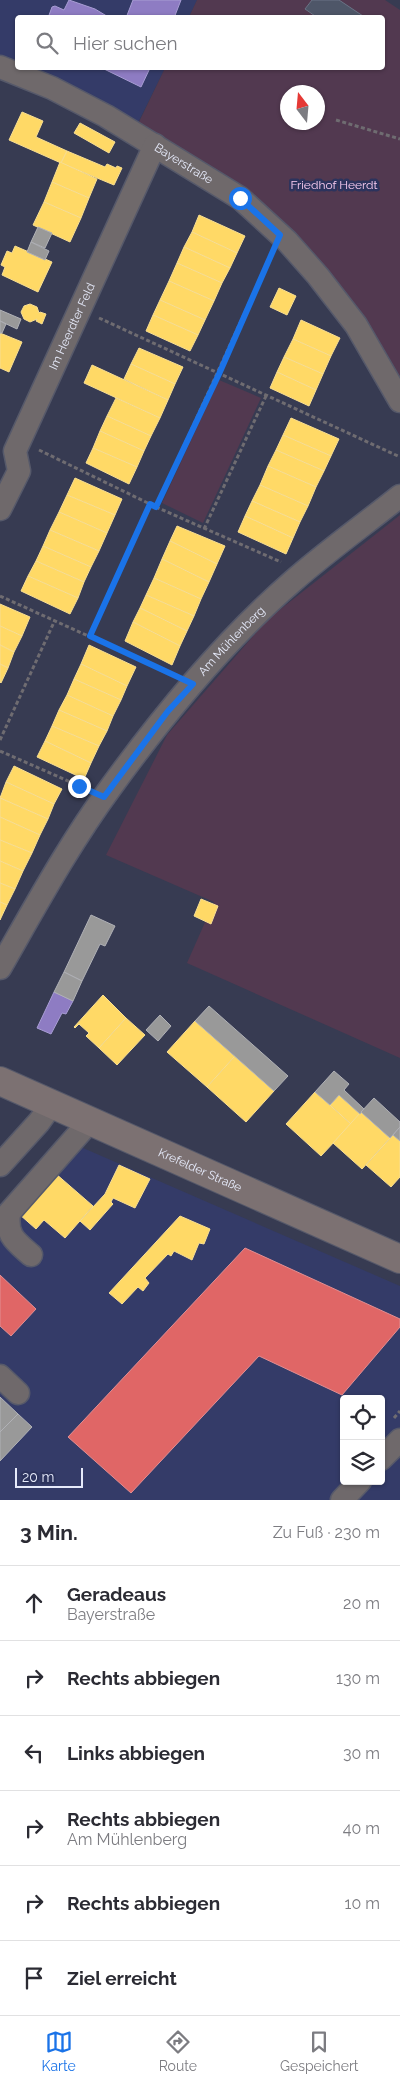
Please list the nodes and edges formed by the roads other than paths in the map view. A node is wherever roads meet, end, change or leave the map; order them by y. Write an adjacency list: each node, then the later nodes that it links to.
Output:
1 (0, 67): 2 (street, Bayerstraße)
2 (155, 144): 3 (street, Bayerstraße); 5 (street, Im Heerdter Feld)
3 (400, 401)
4 (400, 496): 6 (street, Am Mühlenberg)
5 (0, 509)
6 (0, 968)
7 (0, 1081): 8 (main road, Krefelder Straße)
8 (52, 1104): 9 (main road, Krefelder Straße); 10 (street)
9 (90, 1121): 11 (street); 12 (main road, Krefelder Straße)
10 (2, 1160)
11 (31, 1256)
12 (400, 1259)
13 (0, 1376): 14 (street)
14 (18, 1393)
15 (400, 1440): 16 (street)
16 (385, 1455)
17 (356, 1485): 18 (street)
18 (342, 1500)

